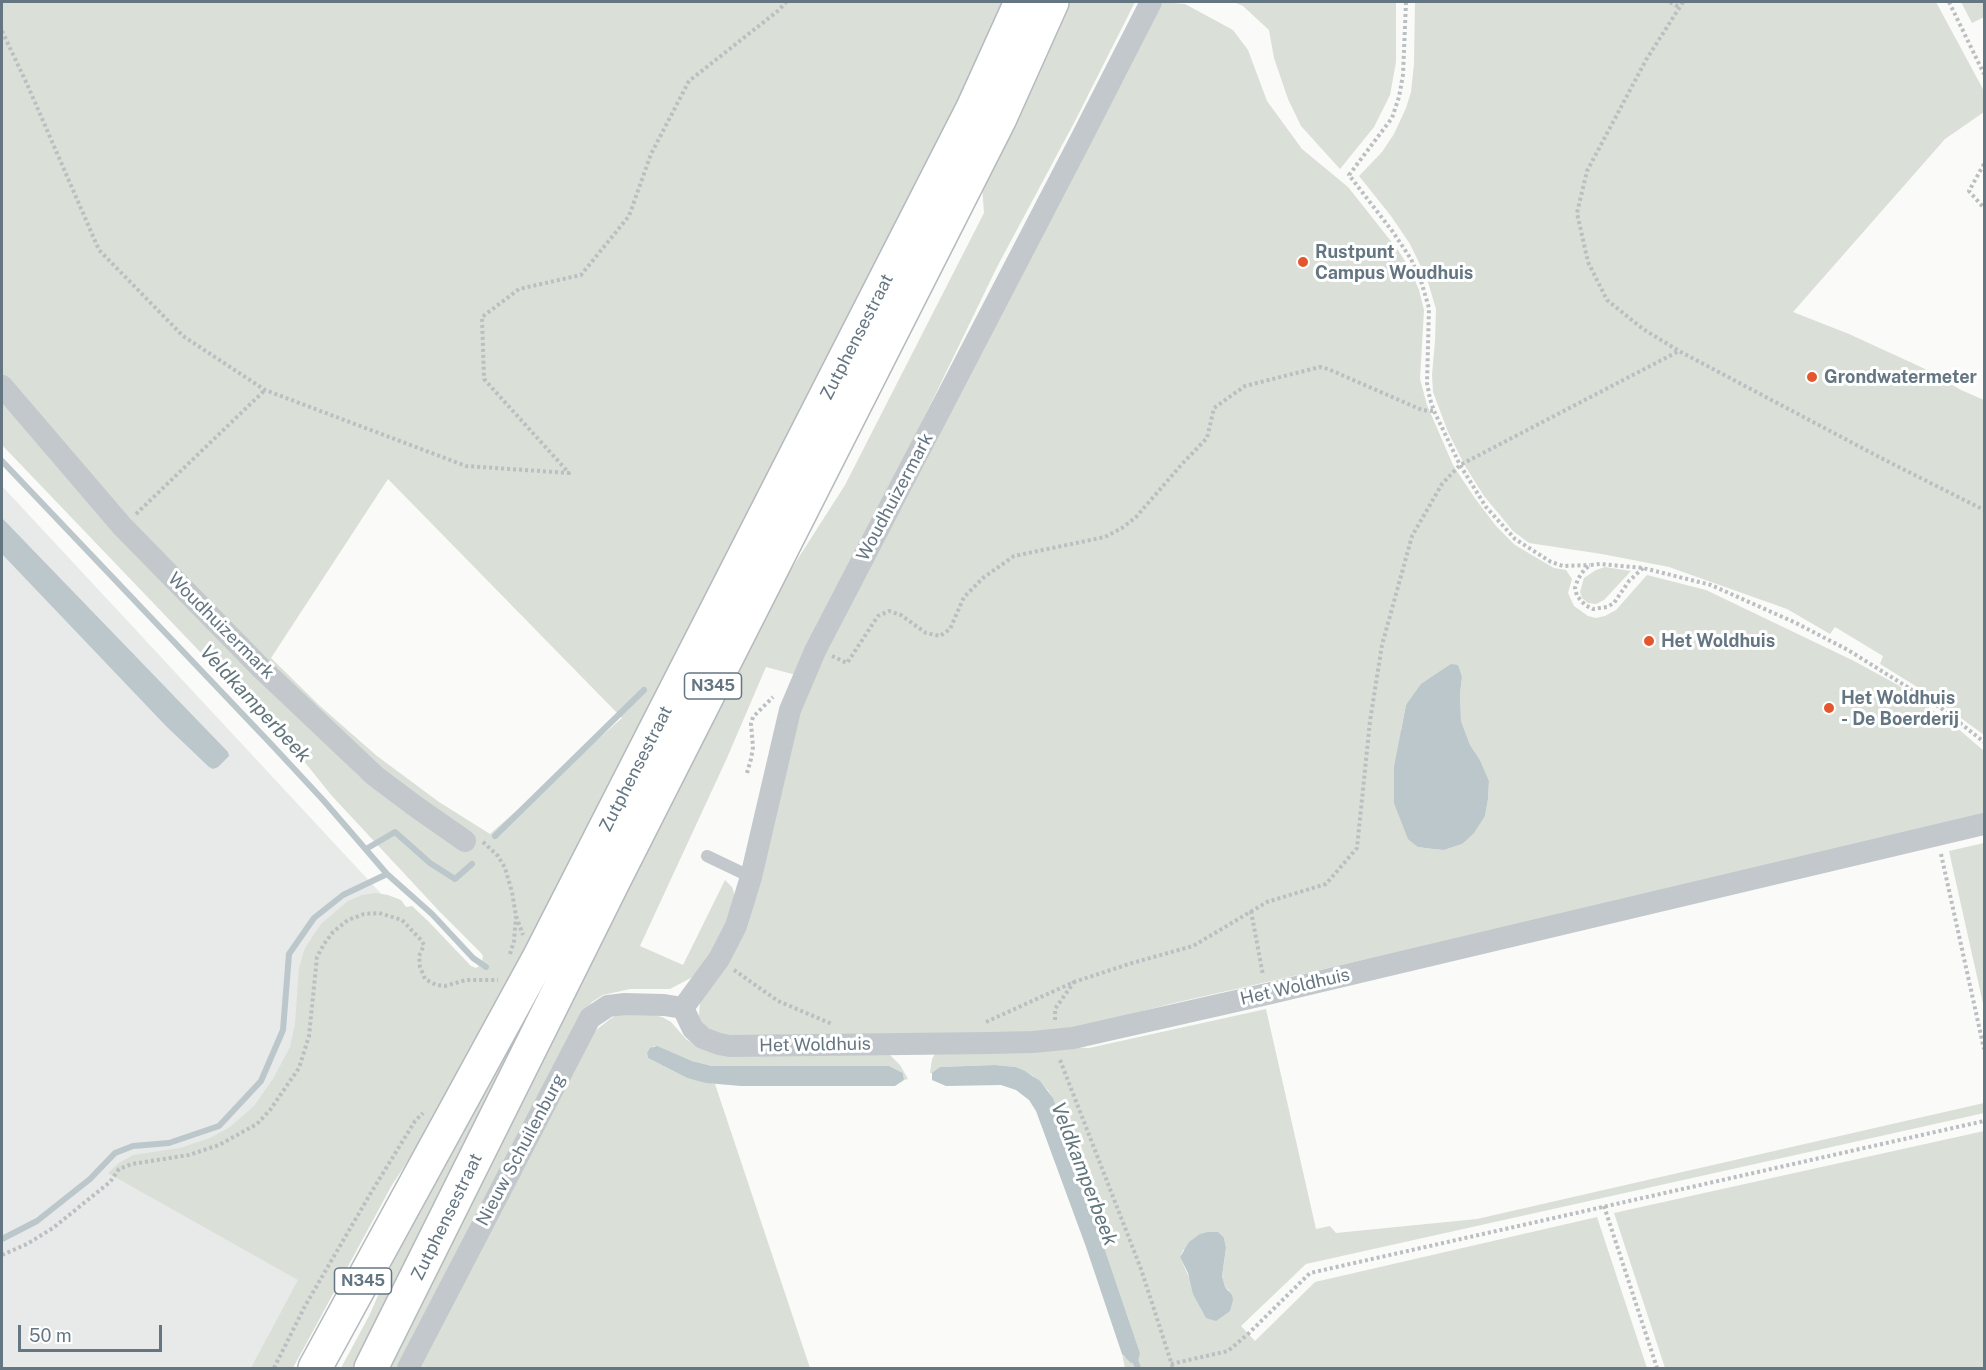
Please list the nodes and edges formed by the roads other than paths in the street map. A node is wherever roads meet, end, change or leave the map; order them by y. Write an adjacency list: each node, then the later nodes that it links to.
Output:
1 (1021, 2): 10 (main road, Zutphensestraat / N345)
2 (1052, 2): 11 (main road, Zutphensestraat / N345)
3 (1151, 2): 8 (street, Woudhuizermark)
4 (2, 386): 6 (street, Woudhuizermark)
5 (1984, 824): 9 (street, Het Woldhuis)
6 (465, 841)
7 (707, 856): 8 (lane)
8 (751, 877): 9 (street, Woudhuizermark)
9 (683, 1008): 12 (street, Nieuw Schuilenburg)
10 (315, 1368)
11 (371, 1368)
12 (408, 1368)

